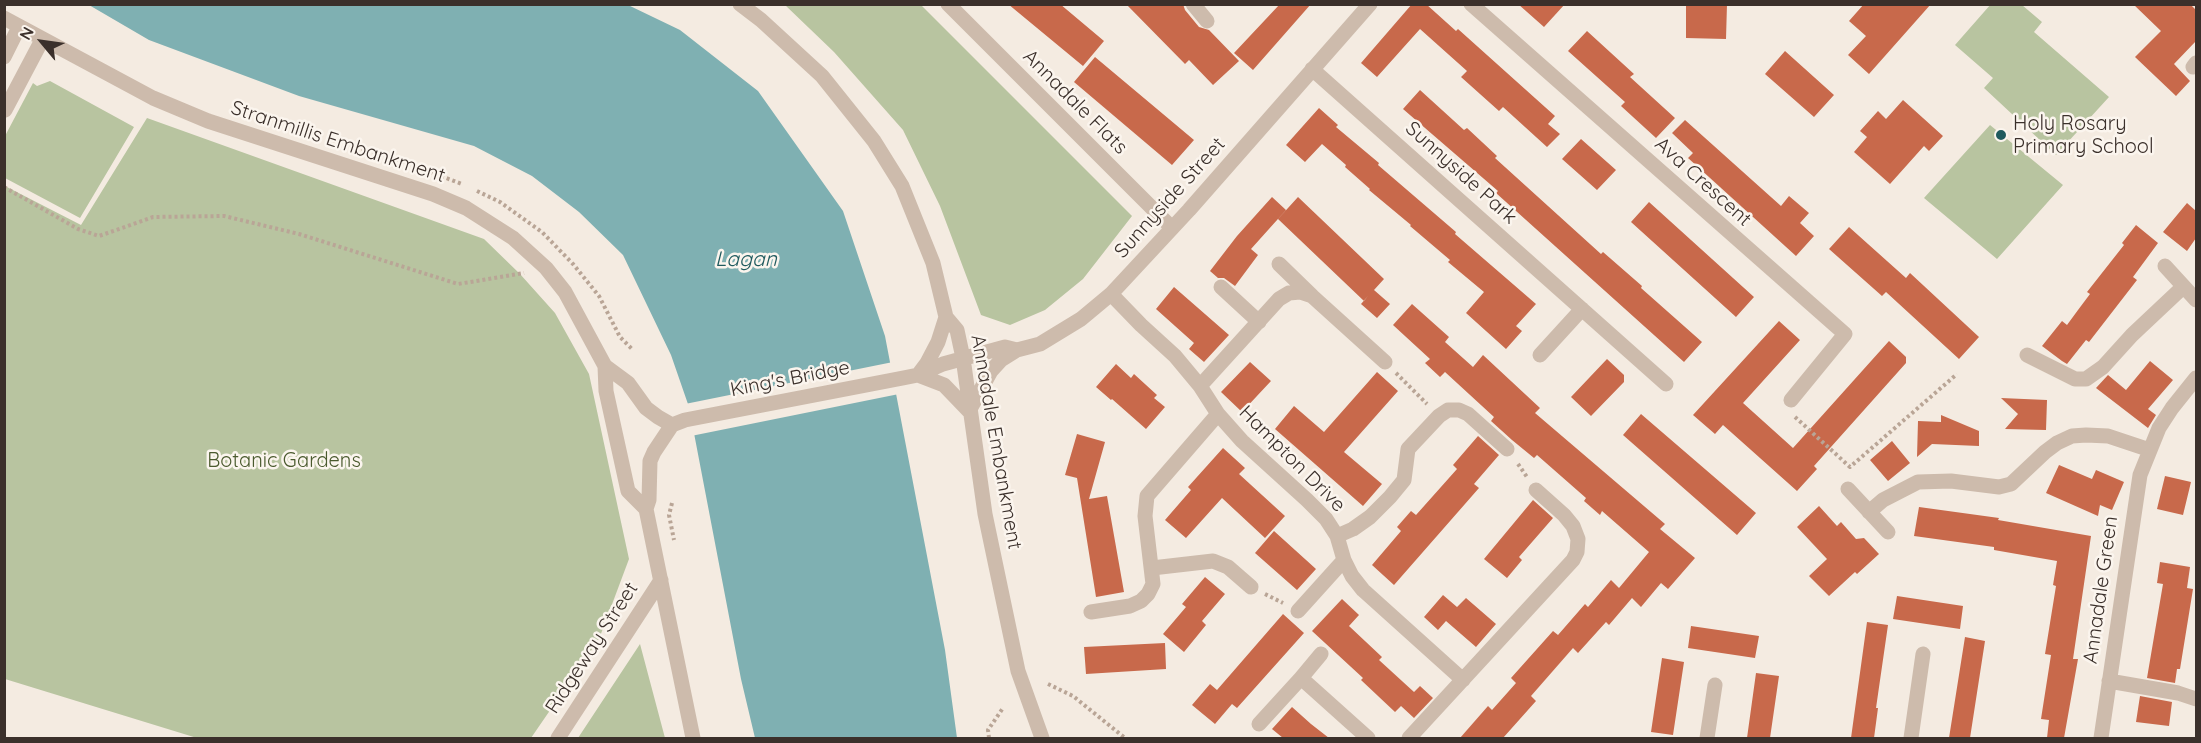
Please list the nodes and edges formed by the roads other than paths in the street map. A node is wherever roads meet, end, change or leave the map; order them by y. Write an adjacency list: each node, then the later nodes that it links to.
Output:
1 (740, 4): 22 (street, Annadale Embankment)
2 (948, 4): 13 (street, Annadale Flats)
3 (1193, 4): 7 (street)
4 (1370, 4): 11 (street, Sunnyside Street)
5 (1471, 4): 34 (street, Ava Crescent)
6 (4, 18): 8 (street, Stranmillis Embankment)
7 (1207, 21)
8 (19, 27): 9 (street, Stranmillis Embankment); 10 (street)
9 (42, 40): 12 (street); 29 (street, Stranmillis Embankment)
10 (4, 57)
11 (1312, 69): 13 (street, Sunnyside Street); 21 (street, Sunnyside Park)
12 (5, 110)
13 (1172, 228): 18 (street, Sunnyside Street)
14 (1279, 264): 19 (street)
15 (2166, 266): 17 (street)
16 (1221, 286): 23 (street)
17 (2183, 286): 20 (street); 25 (street)
18 (1111, 294): 24 (street, Sunnyside Street); 33 (street, Hampton Drive)
19 (1312, 296): 23 (street); 28 (street)
20 (2196, 300)
21 (1582, 309): 26 (street); 32 (street, Sunnyside Park)
22 (946, 317): 27 (street, Annadale Embankment); 30 (street)
23 (1259, 322): 33 (street)
24 (1017, 350): 27 (street, Sunnyside Street); 35 (street)
25 (2026, 355)
26 (1540, 356)
27 (963, 358): 30 (street); 35 (street, Annadale Embankment)
28 (1385, 362)
29 (605, 366): 37 (street, Stranmillis Embankment); 42 (street, Stranmillis Embankment)
30 (918, 375): 35 (street); 37 (street, King's Bridge)
31 (2196, 378): 39 (street, Annadale Green)
32 (1666, 384)
33 (1200, 386): 36 (street, Hampton Drive)
34 (1791, 400)
35 (969, 411): 62 (street, Annadale Embankment)
36 (1218, 414): 45 (street, Hampton Drive); 47 (street)
37 (679, 423): 42 (street, Stranmillis Embankment)
38 (1507, 449): 45 (street)
39 (2150, 450): 43 (street); 56 (street, Annadale Green)
40 (1848, 489): 43 (street)
41 (1536, 490): 55 (street)
42 (646, 509): 48 (street, Stranmillis Embankment)
43 (1869, 512): 44 (street)
44 (1888, 532)
45 (1337, 536): 46 (street, Hampton Drive)
46 (1344, 560): 50 (street); 55 (street, Hampton Drive)
47 (1152, 568): 49 (street); 51 (street)
48 (661, 580): 60 (street, Ridgeway Street); 61 (street, Stranmillis Embankment)
49 (1251, 587)
50 (1298, 611)
51 (1091, 612)
52 (1321, 654): 54 (street)
53 (1923, 654): 66 (street)
54 (1301, 678): 59 (street); 63 (street)
55 (1463, 680): 64 (street)
56 (2109, 681): 58 (street); 67 (street, Annadale Green)
57 (1715, 685): 65 (street)
58 (2196, 699)
59 (1259, 724)
60 (558, 738)
61 (693, 738)
62 (1042, 738)
63 (1368, 738)
64 (1410, 738)
65 (1707, 738)
66 (1911, 738)
67 (2101, 738)

